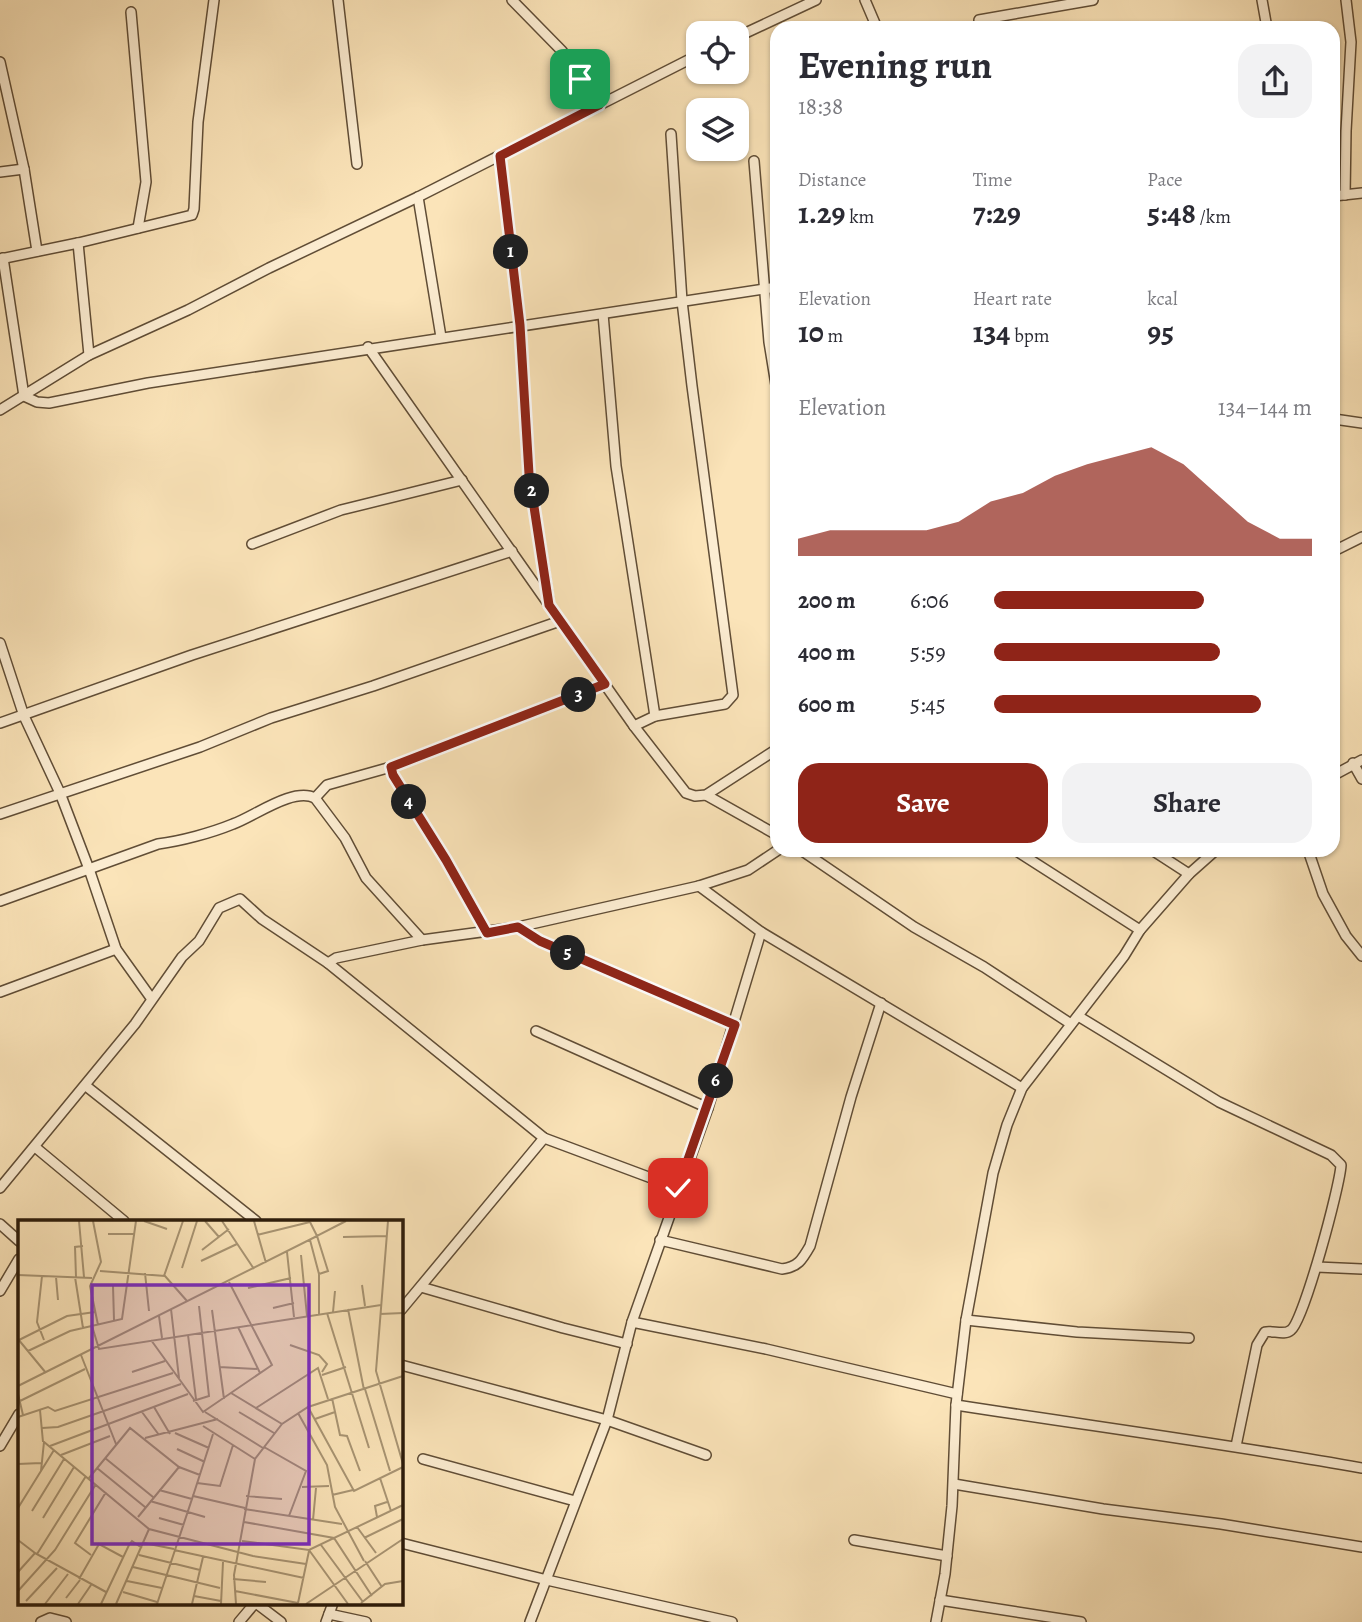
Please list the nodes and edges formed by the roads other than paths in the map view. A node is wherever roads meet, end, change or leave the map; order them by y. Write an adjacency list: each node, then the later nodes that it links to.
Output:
1 (214, 0): 29 (street)
2 (338, 0): 22 (street)
3 (512, 0): 18 (street)
4 (816, 0): 11 (street)
5 (865, 0): 12 (street)
6 (1093, 0): 10 (street)
7 (1262, 0): 13 (street)
8 (1346, 0): 26 (street)
9 (131, 12): 29 (street)
10 (979, 20)
11 (771, 21)
12 (874, 21)
13 (1266, 21)
14 (770, 22): 15 (street)
15 (749, 31)
16 (686, 61): 18 (street)
17 (0, 62): 23 (street)
18 (599, 105): 20 (street)
19 (671, 134): 35 (street)
20 (500, 156): 28 (street); 37 (street)
21 (754, 161): 34 (street)
22 (357, 164)
23 (24, 169): 24 (street); 31 (street)
24 (0, 172)
25 (1362, 193): 26 (street)
26 (1345, 195): 27 (street)
27 (1340, 196)
28 (418, 197): 38 (street); 41 (street)
29 (138, 228): 30 (street)
30 (78, 243): 31 (street); 41 (street)
31 (37, 251): 32 (street)
32 (2, 258): 42 (street)
33 (770, 288): 34 (street)
34 (765, 289): 35 (street); 40 (street)
35 (682, 301): 36 (street); 56 (street)
36 (603, 314): 37 (street); 56 (street)
37 (520, 325): 38 (street); 51 (street)
38 (441, 337): 39 (street)
39 (368, 348): 42 (street); 46 (street)
40 (770, 348)
41 (89, 355): 42 (street)
42 (24, 396): 43 (street)
43 (0, 411)
44 (1340, 420): 45 (street)
45 (1362, 423)
46 (462, 480): 48 (street); 50 (street)
47 (1362, 537): 49 (street)
48 (252, 544)
49 (1340, 548)
50 (512, 551): 51 (street); 55 (street)
51 (549, 605): 52 (street)
52 (561, 621): 54 (street); 64 (street)
53 (0, 643): 55 (street)
54 (605, 684): 58 (street); 61 (street)
55 (24, 716): 57 (street); 64 (street)
56 (655, 716): 58 (street)
57 (0, 723)
58 (634, 726): 65 (street)
59 (770, 754): 65 (street)
60 (1358, 761): 62 (street); 63 (street)
61 (391, 767): 66 (street); 82 (street)
62 (1340, 772)
63 (1362, 779)
64 (60, 793): 67 (street); 75 (street)
65 (706, 795): 68 (street)
66 (315, 798): 75 (street); 83 (street)
67 (0, 814)
68 (770, 831)
69 (770, 855): 77 (street)
70 (811, 857): 91 (street)
71 (1026, 857): 80 (street)
72 (1163, 857): 76 (street)
73 (1208, 857): 76 (street)
74 (1310, 857): 85 (street)
75 (89, 869): 78 (street); 84 (street)
76 (1189, 874): 80 (street)
77 (699, 886): 79 (street); 81 (street)
78 (0, 901)
79 (518, 927): 82 (street); 92 (street)
80 (1140, 930): 90 (street)
81 (761, 932): 89 (street); 92 (street)
82 (487, 933): 83 (street)
83 (422, 940): 86 (street)
84 (116, 949): 87 (street); 88 (street)
85 (1362, 956)
86 (328, 963): 88 (street); 97 (street)
87 (0, 992)
88 (151, 998): 94 (street)
89 (881, 1003): 95 (street); 105 (street)
90 (1078, 1016): 91 (street); 107 (street)
91 (1071, 1024): 95 (street)
92 (735, 1025): 96 (street)
93 (537, 1031): 96 (street)
94 (86, 1086): 98 (street); 102 (street)
95 (1022, 1088): 112 (street)
96 (708, 1108): 100 (street)
97 (544, 1138): 100 (street); 109 (street)
98 (35, 1147): 99 (street); 101 (street)
99 (0, 1188)
100 (678, 1188): 105 (street)
101 (123, 1220)
102 (255, 1220)
103 (0, 1224): 104 (street)
104 (18, 1240)
105 (660, 1240): 113 (street)
106 (18, 1261): 110 (street)
107 (1317, 1267): 108 (street); 122 (street)
108 (1362, 1269)
109 (421, 1287): 111 (street); 115 (street)
110 (0, 1291)
111 (402, 1309)
112 (966, 1320): 114 (street); 117 (street)
113 (632, 1322): 115 (street); 117 (street)
114 (1189, 1338)
115 (627, 1344): 120 (street)
116 (402, 1365): 120 (street)
117 (957, 1394): 118 (street)
118 (956, 1405): 122 (street); 126 (street)
119 (18, 1416): 121 (street)
120 (607, 1420): 123 (street); 127 (street)
121 (0, 1446)
122 (1236, 1446): 125 (street)
123 (706, 1455)
124 (423, 1459): 127 (street)
125 (1362, 1468)
126 (954, 1484): 130 (street); 131 (street)
127 (575, 1501): 132 (street)
128 (854, 1540): 131 (street)
129 (402, 1543): 132 (street)
130 (1362, 1547)
131 (947, 1556): 133 (street)
132 (547, 1580): 142 (street); 143 (street)
133 (940, 1600): 144 (street); 145 (street)
134 (254, 1604): 139 (street)
135 (256, 1604): 140 (street)
136 (328, 1618): 141 (street)
137 (41, 1622): 138 (street)
138 (66, 1622)
139 (239, 1622)
140 (281, 1622)
141 (366, 1622)
142 (530, 1622)
143 (732, 1622)
144 (936, 1622)
145 (1081, 1622)

